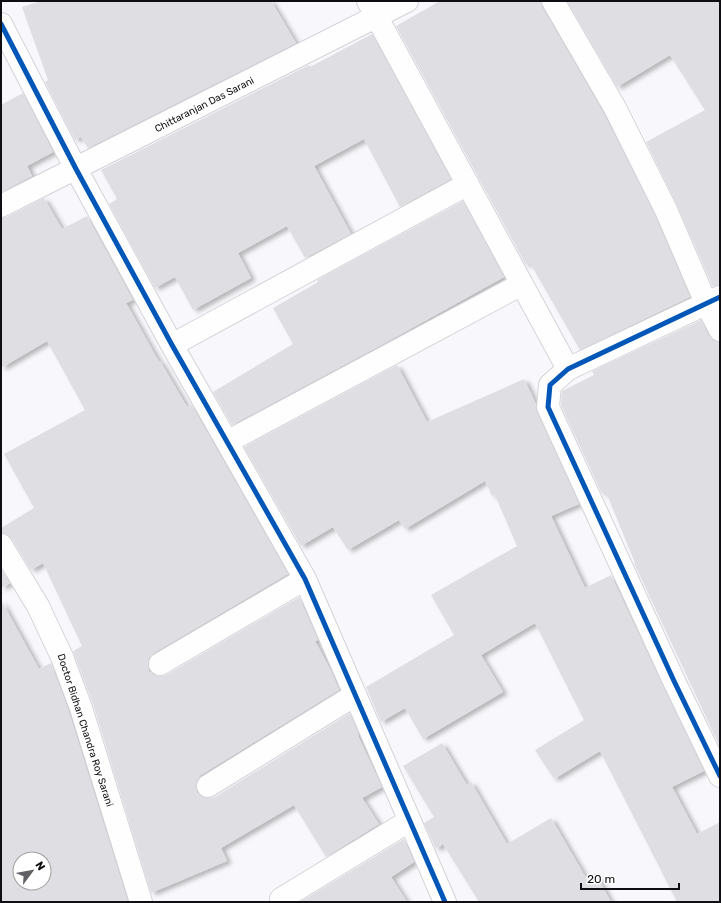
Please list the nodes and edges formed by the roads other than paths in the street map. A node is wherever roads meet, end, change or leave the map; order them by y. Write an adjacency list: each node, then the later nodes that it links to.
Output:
1 (407, 1): 3 (street, Chittaranjan Das Sarani)
2 (553, 1): 9 (street)
3 (373, 9): 5 (street, Chittaranjan Das Sarani); 6 (street)
4 (1, 24): 5 (street)
5 (76, 169): 7 (street, Chittaranjan Das Sarani); 11 (street)
6 (468, 184): 8 (street); 11 (street)
7 (1, 206)
8 (522, 284): 12 (street); 13 (street)
9 (713, 300): 10 (street); 12 (street)
10 (720, 330)
11 (172, 344): 13 (street)
12 (568, 369): 18 (street)
13 (227, 442): 15 (street)
14 (1, 545): 22 (street, Doctor Bidhan Chandra Roy Sarani)
15 (305, 579): 16 (street); 17 (street)
16 (160, 664)
17 (355, 695): 19 (street); 20 (street)
18 (720, 776)
19 (208, 786)
20 (409, 821): 21 (street); 23 (street)
21 (281, 899)
22 (141, 902)
23 (444, 902)

